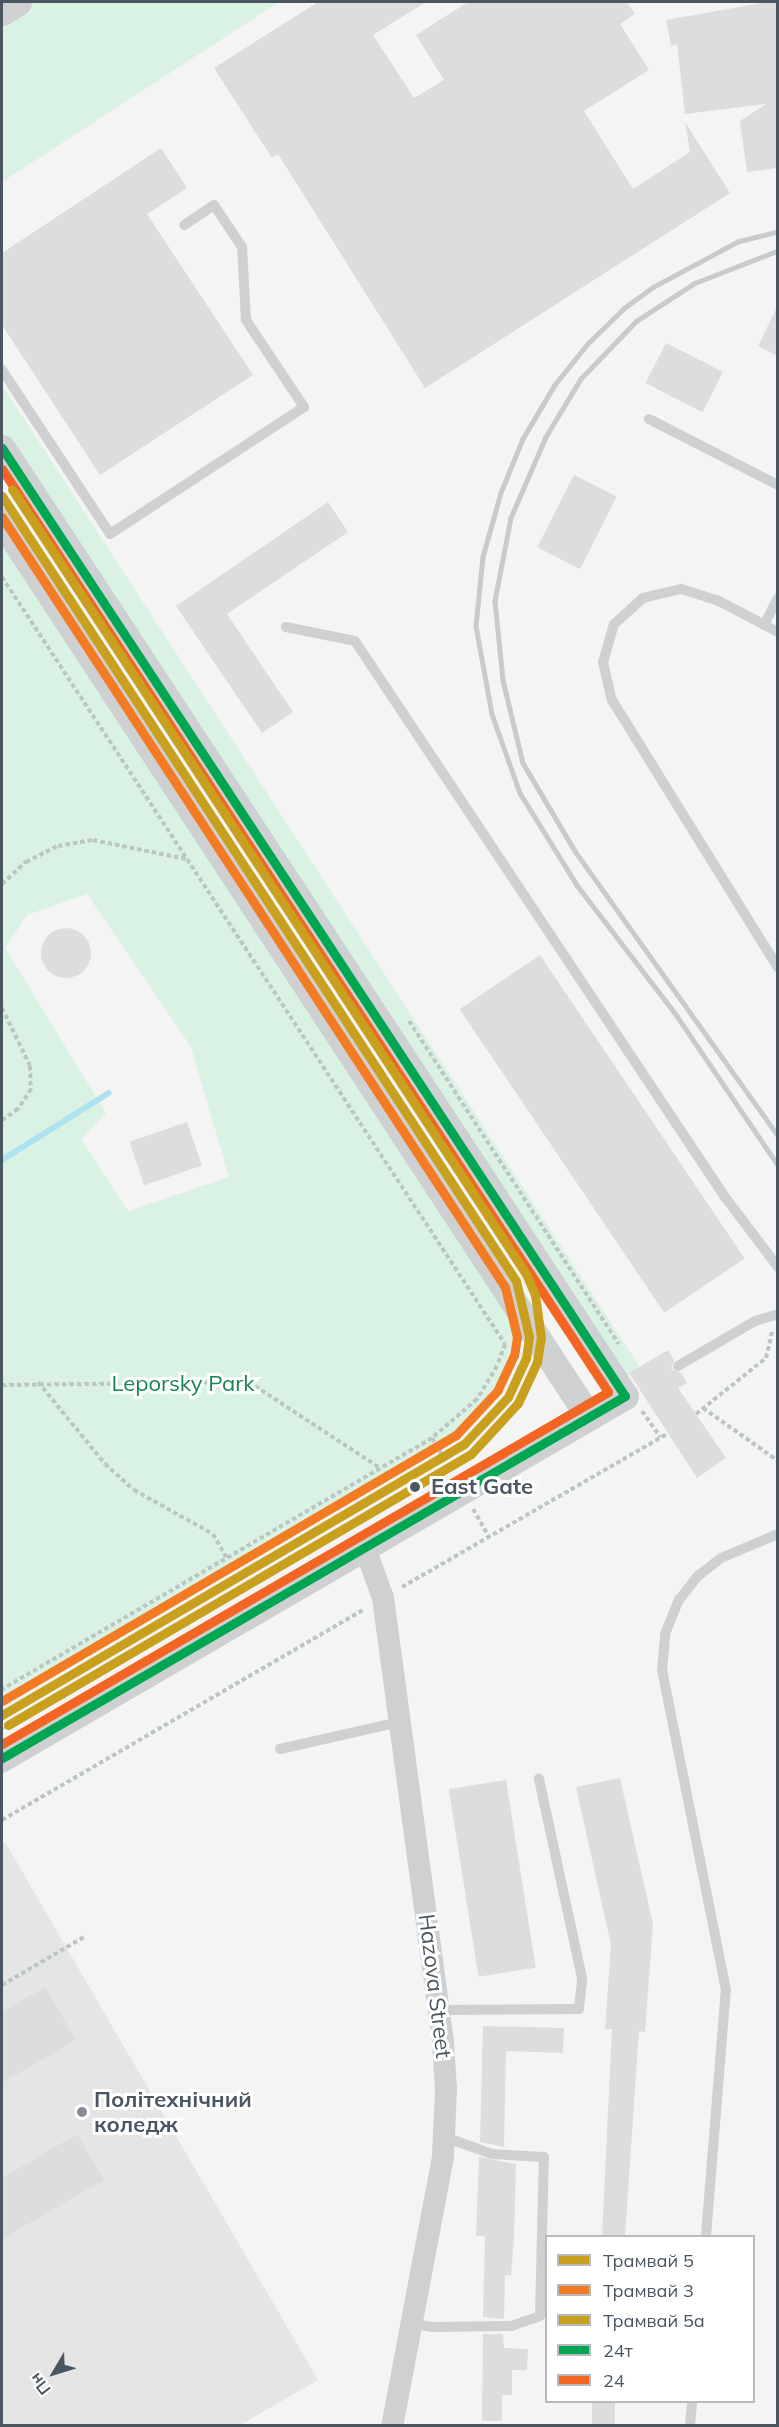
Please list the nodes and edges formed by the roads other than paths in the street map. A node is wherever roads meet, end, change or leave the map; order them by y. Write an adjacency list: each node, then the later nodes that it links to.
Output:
1 (18, 2): 2 (street)
2 (2, 12)
3 (184, 225): 4 (lane)
4 (2, 370)
5 (650, 419): 7 (lane)
6 (2, 448): 17 (street)
7 (777, 485)
8 (2, 521): 17 (street)
9 (777, 598): 10 (lane)
10 (764, 625): 12 (lane); 13 (lane)
11 (285, 627): 14 (lane)
12 (777, 632)
13 (776, 964)
14 (775, 1263)
15 (776, 1314): 16 (lane)
16 (678, 1366)
17 (589, 1417): 19 (street)
18 (777, 1534): 26 (lane)
19 (365, 1548): 20 (street, Hazova Street); 22 (street)
20 (400, 1722): 21 (lane); 24 (street, Hazova Street)
21 (280, 1749)
22 (2, 1758)
23 (539, 1779): 24 (lane)
24 (439, 2010): 25 (street, Hazova Street)
25 (445, 2137): 27 (street, Hazova Street); 27 (lane)
26 (705, 2235)
27 (411, 2324): 29 (street, Hazova Street)
28 (692, 2403): 30 (lane)
29 (392, 2426)
30 (690, 2426)

